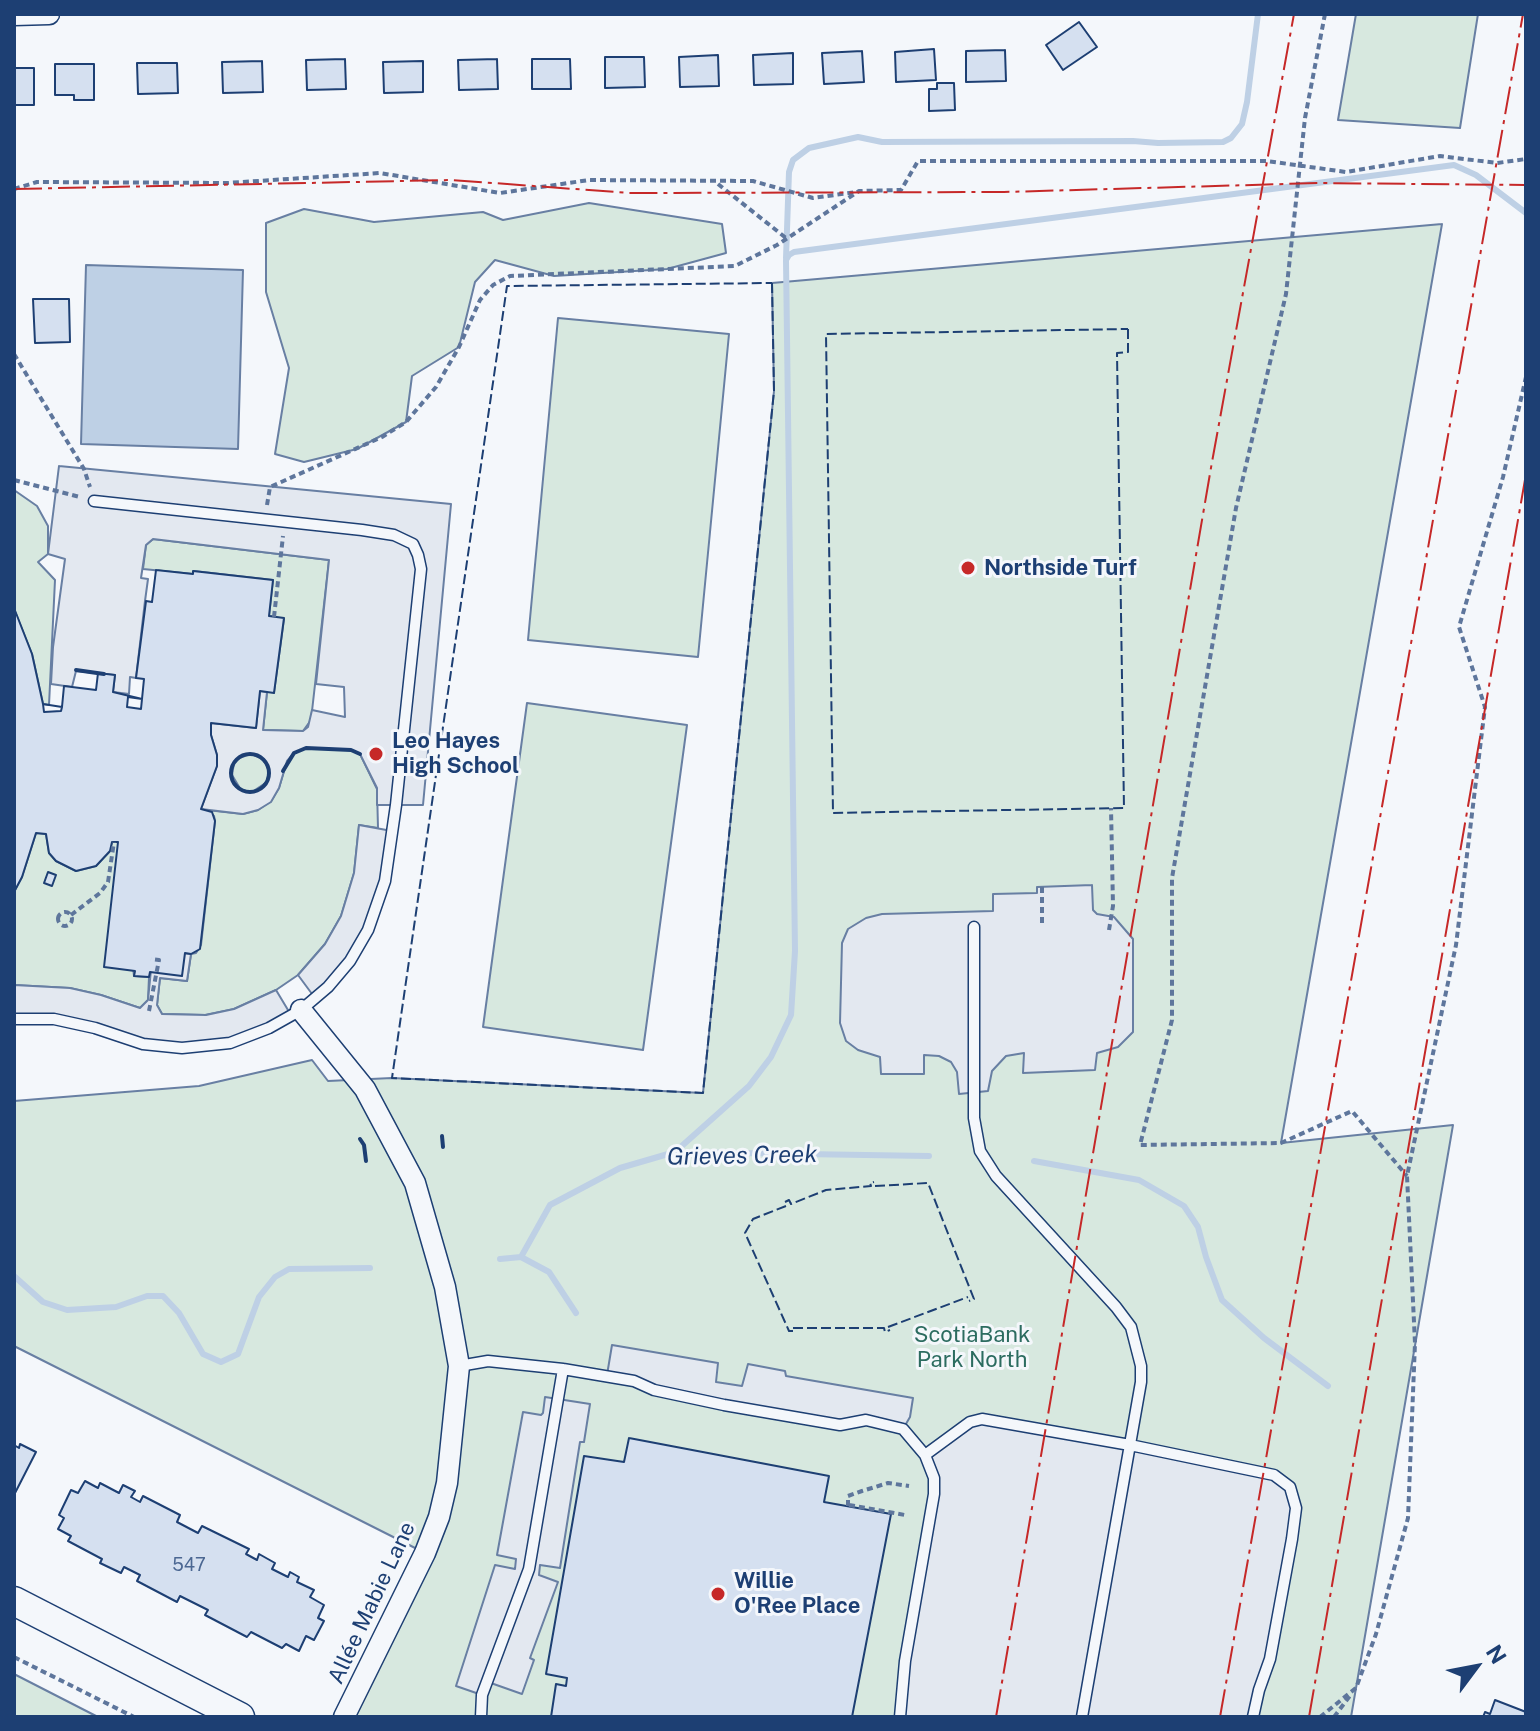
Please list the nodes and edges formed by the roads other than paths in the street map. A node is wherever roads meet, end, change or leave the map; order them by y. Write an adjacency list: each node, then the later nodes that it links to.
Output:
1 (49, 14): 2 (street)
2 (14, 15)
3 (94, 501): 5 (lane)
4 (974, 927): 9 (lane)
5 (301, 1010): 6 (lane); 7 (street, Allée Mabie Lane)
6 (14, 1019)
7 (459, 1366): 8 (lane); 13 (street, Allée Mabie Lane)
8 (563, 1369): 10 (lane); 14 (lane)
9 (1130, 1445): 10 (lane); 16 (lane); 17 (lane)
10 (925, 1455): 15 (lane)
11 (14, 1601): 12 (main road)
12 (240, 1717)
13 (344, 1717)
14 (481, 1717)
15 (900, 1717)
16 (1082, 1717)
17 (1253, 1717)

